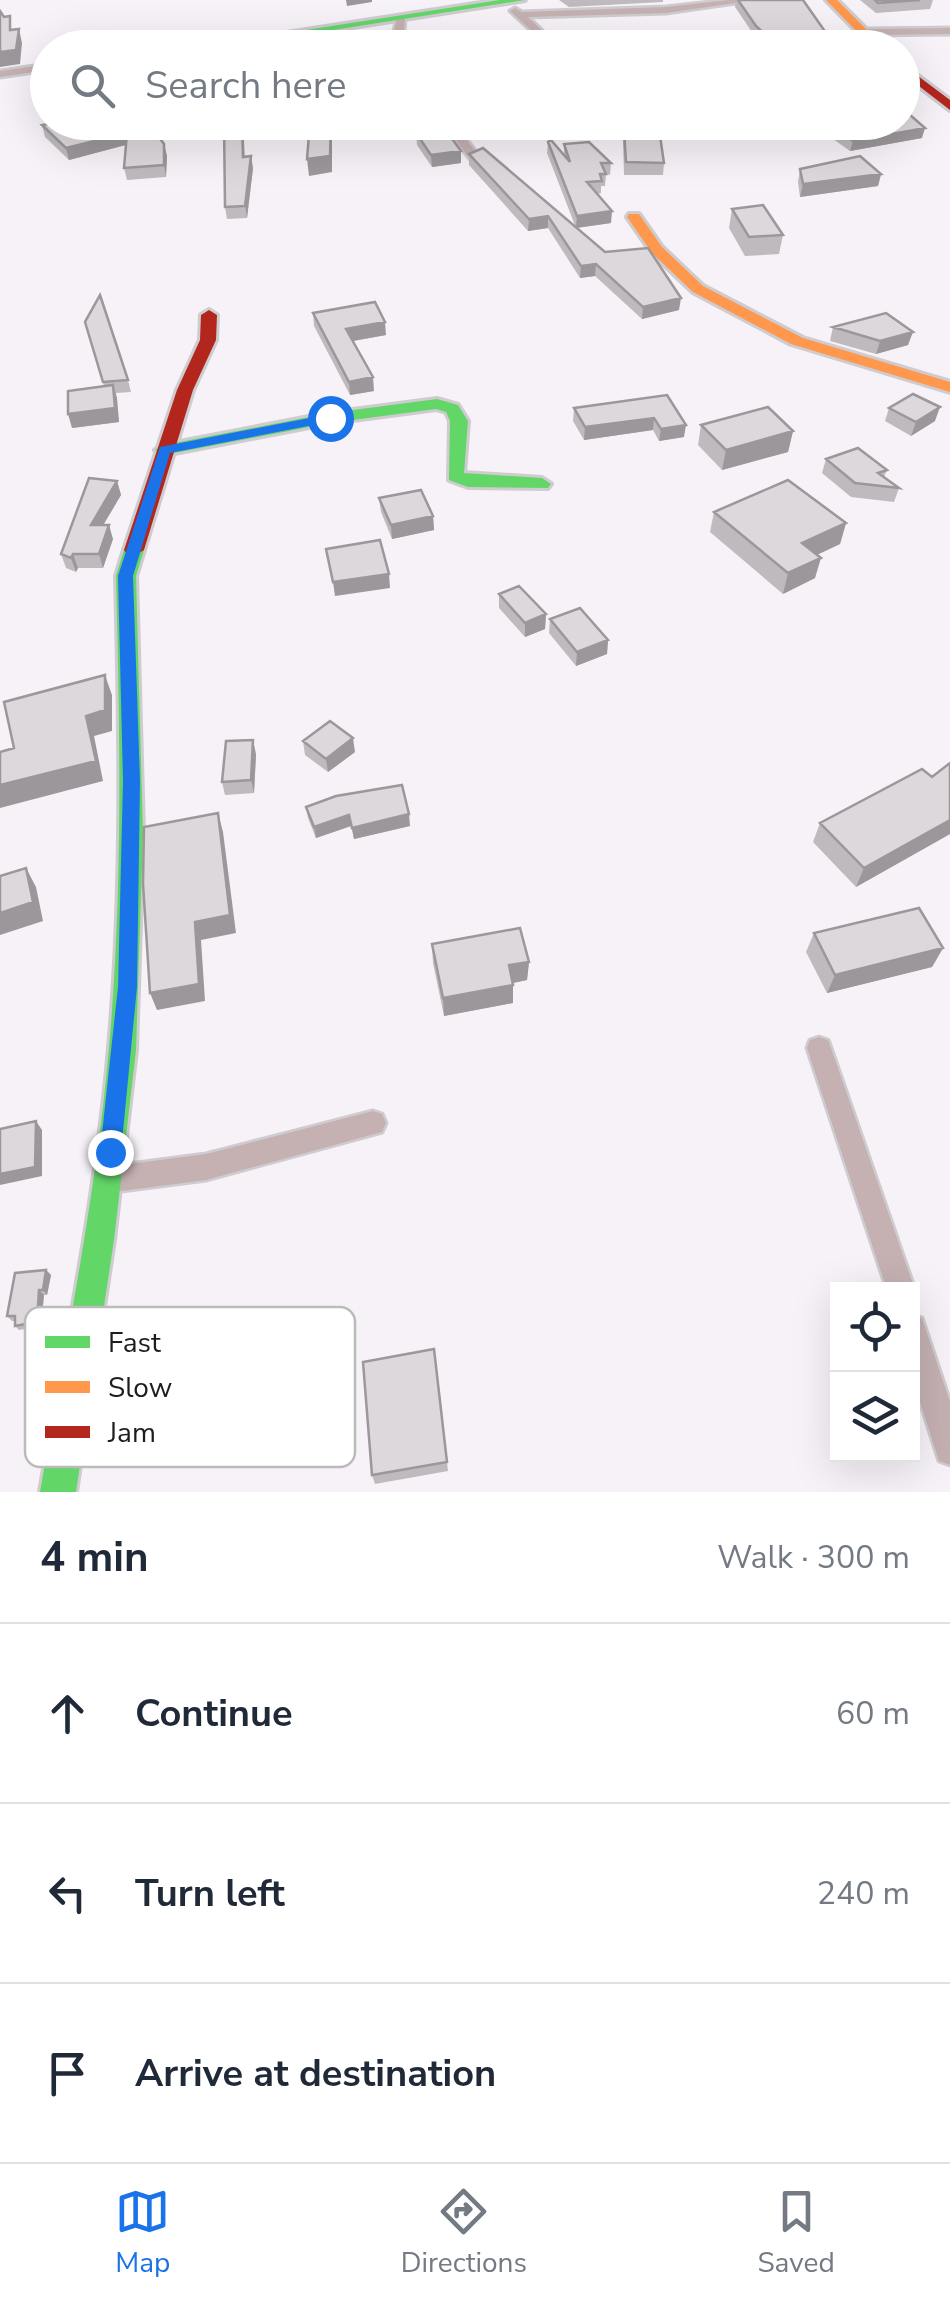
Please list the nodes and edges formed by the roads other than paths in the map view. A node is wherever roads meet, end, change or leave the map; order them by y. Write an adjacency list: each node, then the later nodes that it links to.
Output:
1 (752, 0): 3 (street)
2 (831, 0): 7 (street)
3 (515, 6): 4 (street); 6 (street)
4 (405, 12): 5 (street)
5 (300, 30)
6 (538, 30)
7 (862, 30)
8 (950, 31): 9 (street)
9 (920, 34)
10 (30, 70): 11 (street)
11 (0, 74)
12 (920, 82): 13 (street)
13 (950, 106)
14 (461, 140): 15 (street)
15 (474, 157)
16 (634, 217): 18 (street)
17 (209, 315): 19 (street)
18 (950, 387)
19 (164, 450): 20 (street); 23 (street)
20 (542, 484)
21 (819, 1048): 24 (street)
22 (373, 1123): 23 (street)
23 (106, 1180): 25 (street)
24 (898, 1282)
25 (86, 1307)
26 (920, 1354): 27 (street)
27 (950, 1450)
28 (62, 1467): 29 (street)
29 (58, 1492)

